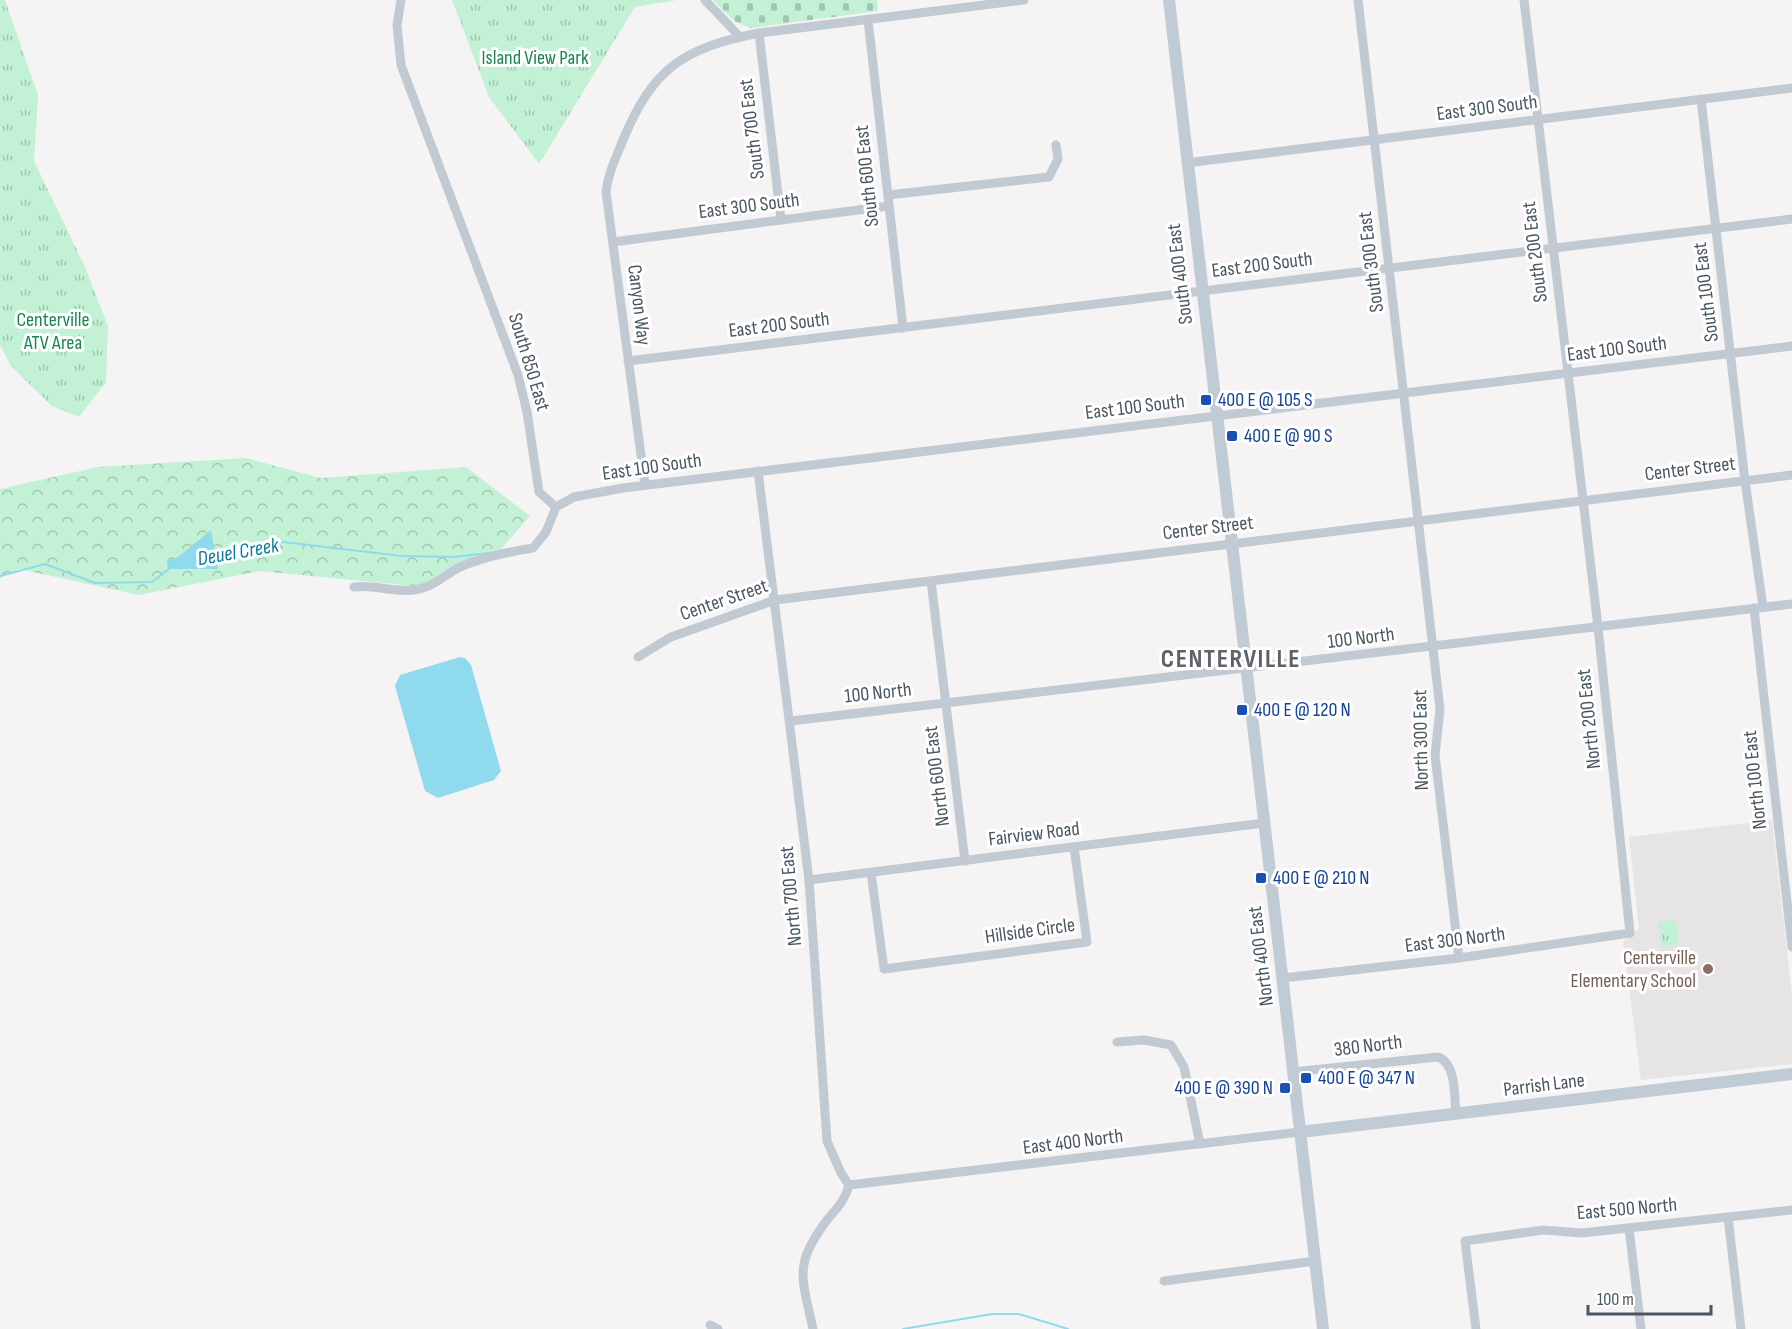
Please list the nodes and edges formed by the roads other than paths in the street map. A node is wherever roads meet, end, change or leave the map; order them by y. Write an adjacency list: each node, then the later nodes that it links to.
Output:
1 (401, 0): 37 (street, South 850 East)
2 (705, 0): 9 (street)
3 (1024, 0): 7 (street, Canyon Way)
4 (1169, 0): 15 (street, South 400 East)
5 (1358, 0): 13 (street, South 300 East)
6 (1524, 0): 12 (street, South 200 East)
7 (868, 20): 8 (street, Canyon Way); 16 (street, South 600 East)
8 (759, 33): 9 (street, Canyon Way); 19 (street, South 700 East)
9 (740, 37): 21 (street, Canyon Way)
10 (1792, 88): 11 (street, East 300 South)
11 (1701, 99): 12 (street, East 300 South); 20 (street, South 100 East)
12 (1538, 119): 13 (street, East 300 South); 22 (street, South 200 East)
13 (1375, 140): 15 (street, East 300 South); 23 (street, South 300 East)
14 (1056, 145): 16 (street)
15 (1186, 163): 24 (street, South 400 East)
16 (888, 195): 17 (street, South 600 East)
17 (889, 206): 19 (street, East 300 South); 25 (street, South 600 East)
18 (1792, 219): 20 (street, East 200 South)
19 (781, 220): 21 (street, East 300 South)
20 (1717, 228): 22 (street, East 200 South); 27 (street, South 100 East)
21 (613, 242): 28 (street, Canyon Way)
22 (1553, 248): 23 (street, East 200 South); 29 (street, South 200 East)
23 (1390, 268): 24 (street, East 200 South); 30 (street, South 300 East)
24 (1202, 291): 25 (street, East 200 South); 31 (street, South 400 East)
25 (903, 328): 28 (street, East 200 South)
26 (1792, 346): 27 (street, East 100 South)
27 (1732, 353): 29 (street, East 100 South); 34 (street, South 100 East)
28 (628, 361): 35 (street, Canyon Way)
29 (1568, 373): 30 (street, East 100 South); 36 (street, South 200 East)
30 (1404, 393): 31 (street, East 100 South); 38 (street, South 300 East)
31 (1216, 416): 32 (street, East 100 South); 39 (street, South 400 East)
32 (758, 471): 35 (street, East 100 South); 42 (street)
33 (1792, 475): 34 (street, Center Street)
34 (1745, 481): 36 (street, Center Street); 44 (street, North 100 East)
35 (645, 485): 37 (street, East 100 South)
36 (1582, 501): 38 (street, Center Street); 45 (street, North 200 East)
37 (556, 507): 41 (street)
38 (1420, 520): 39 (street, Center Street); 46 (street, North 300 East)
39 (1232, 543): 40 (street, Center Street); 48 (street, North 400 East)
40 (931, 581): 42 (street, Center Street); 49 (street, North 600 East)
41 (354, 586)
42 (775, 600): 47 (street, Center Street); 50 (street, North 700 East)
43 (1792, 604): 44 (street, 100 North)
44 (1758, 608): 45 (street, 100 North); 57 (street, North 100 East)
45 (1598, 627): 46 (street, 100 North); 56 (street, North 200 East)
46 (1434, 648): 48 (street, 100 North); 58 (street, North 300 East)
47 (638, 657)
48 (1246, 669): 49 (street, 100 North); 51 (street, North 400 East)
49 (946, 704): 50 (street, 100 North); 53 (street, North 600 East)
50 (791, 722): 55 (street, North 700 East)
51 (1264, 823): 52 (street, Fairview Road); 59 (street, North 400 East)
52 (1074, 847): 53 (street, Fairview Road); 54 (street, Hillside Circle)
53 (965, 861): 54 (street, Fairview Road)
54 (871, 873): 55 (street, Fairview Road)
55 (809, 880): 66 (street, North 700 East)
56 (1630, 933): 58 (street, East 300 North)
57 (1792, 947)
58 (1459, 958): 59 (street, East 300 North)
59 (1283, 978): 61 (street, North 400 East)
60 (1117, 1042): 65 (street)
61 (1293, 1072): 63 (street, 380 North); 64 (street, North 400 East)
62 (1792, 1074): 63 (street, Parrish Lane)
63 (1456, 1114): 64 (street, Parrish Lane)
64 (1300, 1132): 65 (street, East 400 North); 70 (street, North 400 East)
65 (1200, 1144): 66 (street, East 400 North)
66 (849, 1185): 72 (street)
67 (1792, 1210): 68 (street, East 500 North)
68 (1728, 1217): 69 (street, East 500 North); 76 (street)
69 (1629, 1228): 74 (street, East 500 North); 75 (street)
70 (1316, 1261): 71 (street); 73 (street, North 400 East)
71 (1164, 1281)
72 (813, 1329)
73 (1323, 1329)
74 (1476, 1329)
75 (1641, 1329)
76 (1741, 1329)

